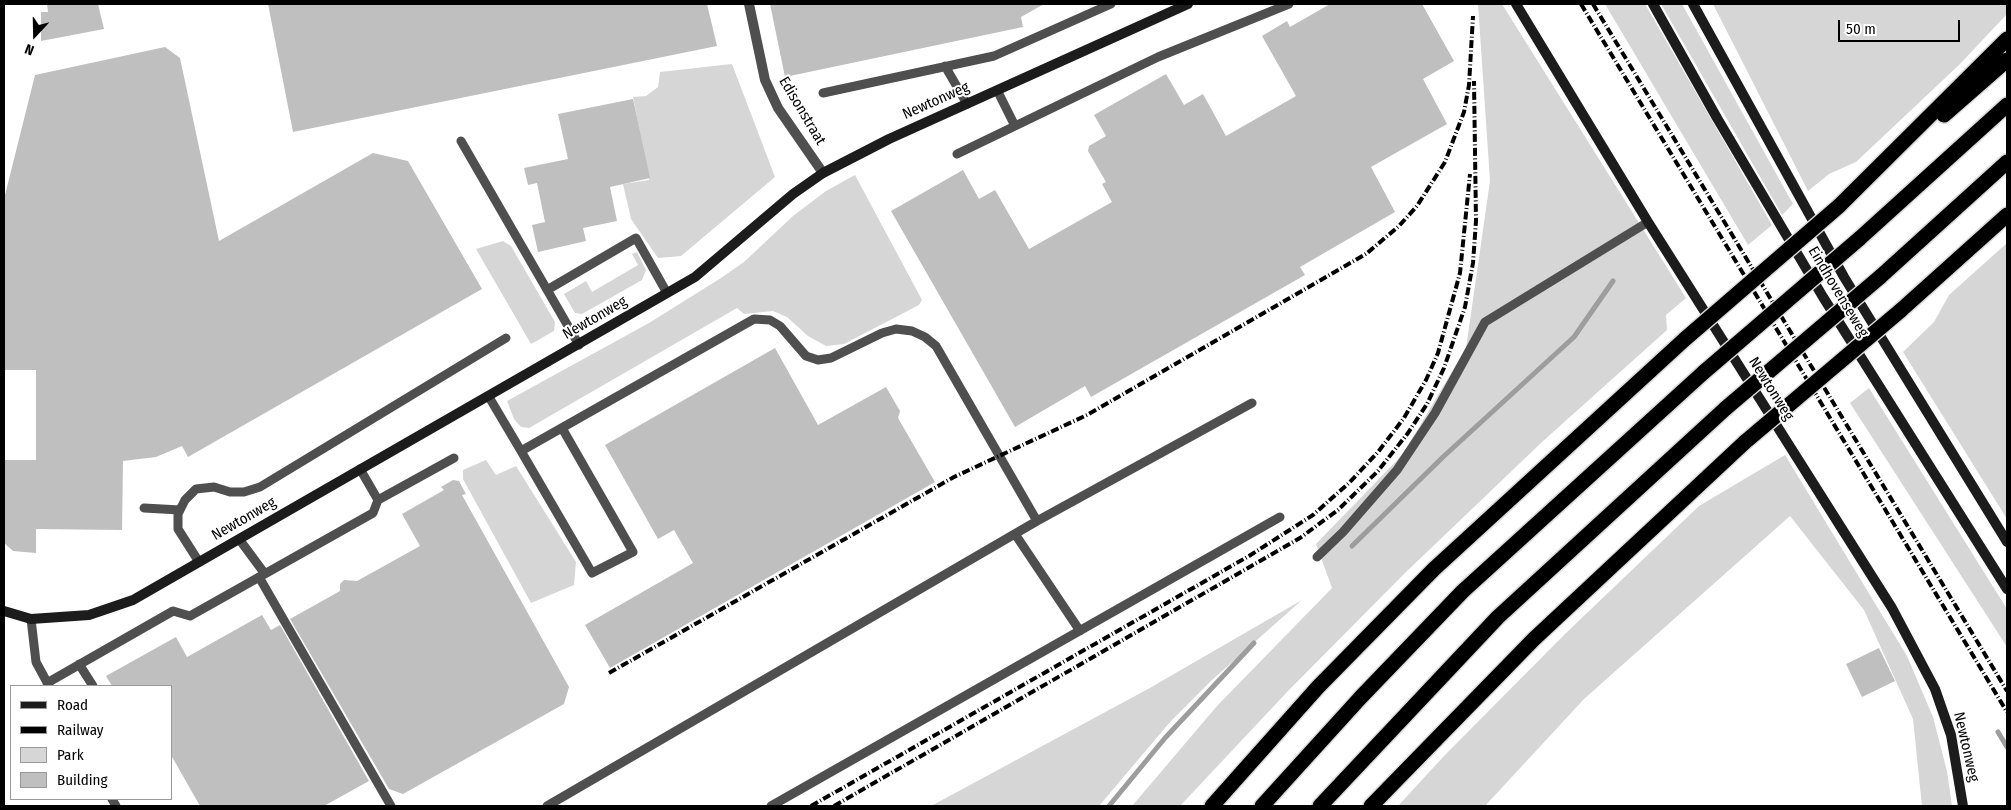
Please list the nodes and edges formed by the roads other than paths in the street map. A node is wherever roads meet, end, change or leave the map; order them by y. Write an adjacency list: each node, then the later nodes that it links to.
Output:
1 (749, 4): 19 (street, Edisonstraat)
2 (1111, 4): 10 (lane)
3 (1188, 4): 11 (street, Newtonweg)
4 (1289, 4): 15 (lane)
5 (1516, 4): 22 (street, Newtonweg)
6 (1654, 4): 44 (street, Eindhovenseweg)
7 (1693, 4): 40 (street, Eindhovenseweg)
8 (2007, 39): 20 (highway)
9 (2007, 60): 20 (highway)
10 (945, 66): 12 (lane); 13 (lane)
11 (997, 90): 13 (street, Newtonweg); 15 (lane)
12 (823, 93)
13 (967, 104): 19 (street, Newtonweg)
14 (2007, 105): 55 (highway, bridge)
15 (1015, 126): 17 (lane)
16 (462, 141): 23 (lane)
17 (956, 154)
18 (2007, 162): 56 (highway, bridge)
19 (823, 173): 24 (street, Newtonweg)
20 (1839, 206): 54 (highway, bridge)
21 (2007, 215): 57 (highway, bridge)
22 (1648, 222): 41 (lane); 58 (street, Newtonweg)
23 (547, 290): 24 (lane); 26 (lane)
24 (667, 293): 26 (street, Newtonweg)
25 (506, 338): 35 (lane)
26 (579, 345): 27 (street, Newtonweg)
27 (488, 397): 30 (lane); 32 (street, Newtonweg)
28 (1252, 403): 37 (lane)
29 (562, 428): 30 (lane); 30 (lane); 37 (lane)
30 (521, 452)
31 (454, 458): 33 (lane)
32 (360, 469): 33 (lane); 39 (street, Newtonweg)
33 (378, 500): 43 (lane)
34 (144, 508): 35 (lane)
35 (180, 510): 42 (lane)
36 (1280, 517): 47 (lane)
37 (1037, 521): 38 (lane)
38 (1015, 534): 47 (lane); 52 (lane)
39 (240, 538): 42 (street, Newtonweg); 43 (lane)
40 (2007, 542)
41 (1317, 557)
42 (199, 562): 46 (street, Newtonweg)
43 (262, 576): 48 (lane); 51 (lane)
44 (2007, 589)
45 (4, 611): 46 (street, Newtonweg)
46 (31, 619): 49 (lane)
47 (1080, 631): 53 (lane)
48 (79, 664): 49 (lane); 50 (lane)
49 (48, 684)
50 (92, 685)
51 (391, 806)
52 (547, 806)
53 (771, 806)
54 (1212, 806)
55 (1262, 806)
56 (1320, 806)
57 (1370, 806)
58 (1963, 806)

